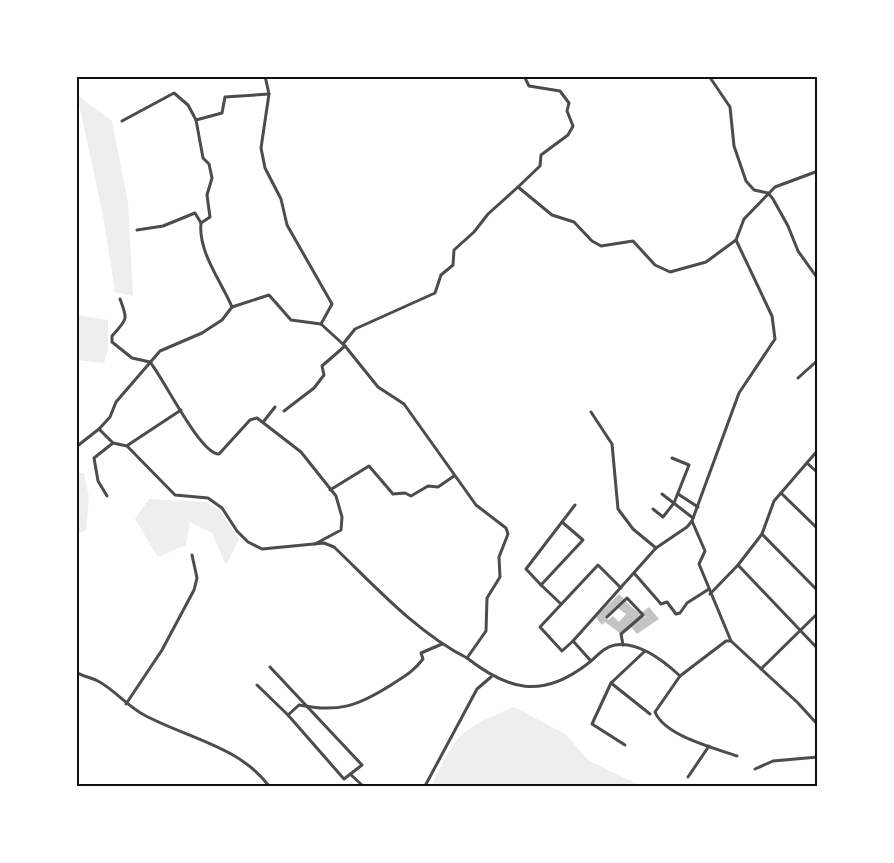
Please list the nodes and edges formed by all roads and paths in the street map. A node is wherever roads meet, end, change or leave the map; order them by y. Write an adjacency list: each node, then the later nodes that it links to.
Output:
1 (265, 76): 4 (street)
2 (524, 76): 8 (street)
3 (709, 76): 9 (street)
4 (269, 94): 5 (street); 16 (street)
5 (196, 120): 6 (street); 10 (street)
6 (122, 122)
7 (818, 171): 9 (street)
8 (518, 187): 12 (street); 17 (street)
9 (768, 193): 12 (street); 13 (street)
10 (201, 223): 11 (street); 15 (street)
11 (136, 230)
12 (736, 240): 42 (street)
13 (818, 279)
14 (120, 299): 19 (street)
15 (232, 307): 16 (street); 19 (street)
16 (321, 324): 17 (street)
17 (344, 345): 23 (street); 34 (street)
18 (818, 360): 20 (street)
19 (150, 363): 22 (street); 26 (street)
20 (798, 378)
21 (275, 407): 25 (street)
22 (181, 410): 25 (street); 28 (street)
23 (284, 411)
24 (591, 412): 49 (street)
25 (264, 421): 35 (street)
26 (99, 429): 27 (street); 29 (street)
27 (113, 443): 28 (street); 39 (street)
28 (127, 446): 48 (street)
29 (76, 447)
30 (818, 450): 32 (street)
31 (672, 458): 38 (street)
32 (808, 464): 33 (street); 36 (street)
33 (818, 473)
34 (454, 476): 35 (street); 69 (street)
35 (330, 490): 48 (street)
36 (781, 493): 46 (street); 47 (street)
37 (662, 494): 40 (street)
38 (678, 494): 40 (street); 42 (street)
39 (106, 496)
40 (674, 504): 43 (street); 44 (street)
41 (575, 505): 45 (street)
42 (698, 507): 44 (street)
43 (653, 509)
44 (692, 520): 49 (street); 55 (street)
45 (562, 522): 53 (street); 53 (street)
46 (818, 530)
47 (762, 534): 51 (street); 56 (street)
48 (315, 544): 65 (street)
49 (656, 548): 52 (street)
50 (192, 555): 78 (street)
51 (738, 565): 57 (street); 62 (street)
52 (634, 573): 54 (street); 55 (street)
53 (541, 585): 59 (street)
54 (620, 589): 58 (street); 59 (street); 63 (street)
55 (709, 589): 57 (street)
56 (818, 591)
57 (710, 594): 64 (street)
58 (627, 598): 61 (street); 66 (street)
59 (561, 604): 63 (street)
60 (818, 613): 62 (street)
61 (607, 617)
62 (800, 630): 67 (street); 72 (street)
63 (573, 641): 70 (street)
64 (731, 641): 72 (street); 74 (street)
65 (442, 644): 69 (street); 79 (street)
66 (622, 645): 70 (street); 74 (street)
67 (818, 649)
68 (644, 652): 76 (street)
69 (467, 658): 75 (street)
70 (591, 661): 75 (street)
71 (270, 667): 79 (street)
72 (761, 669): 82 (street)
73 (77, 675): 78 (street)
74 (680, 676): 84 (street)
75 (491, 677): 92 (street)
76 (611, 683): 80 (street); 83 (street)
77 (257, 685): 81 (street)
78 (126, 704): 90 (street)
79 (310, 708): 81 (street); 88 (street)
80 (650, 714)
81 (288, 715): 88 (street)
82 (818, 725)
83 (625, 745)
84 (709, 746): 85 (street); 89 (street)
85 (737, 756)
86 (818, 757): 87 (street)
87 (755, 769)
88 (350, 774): 91 (street)
89 (688, 777)
90 (269, 786)
91 (363, 786)
92 (425, 786)

